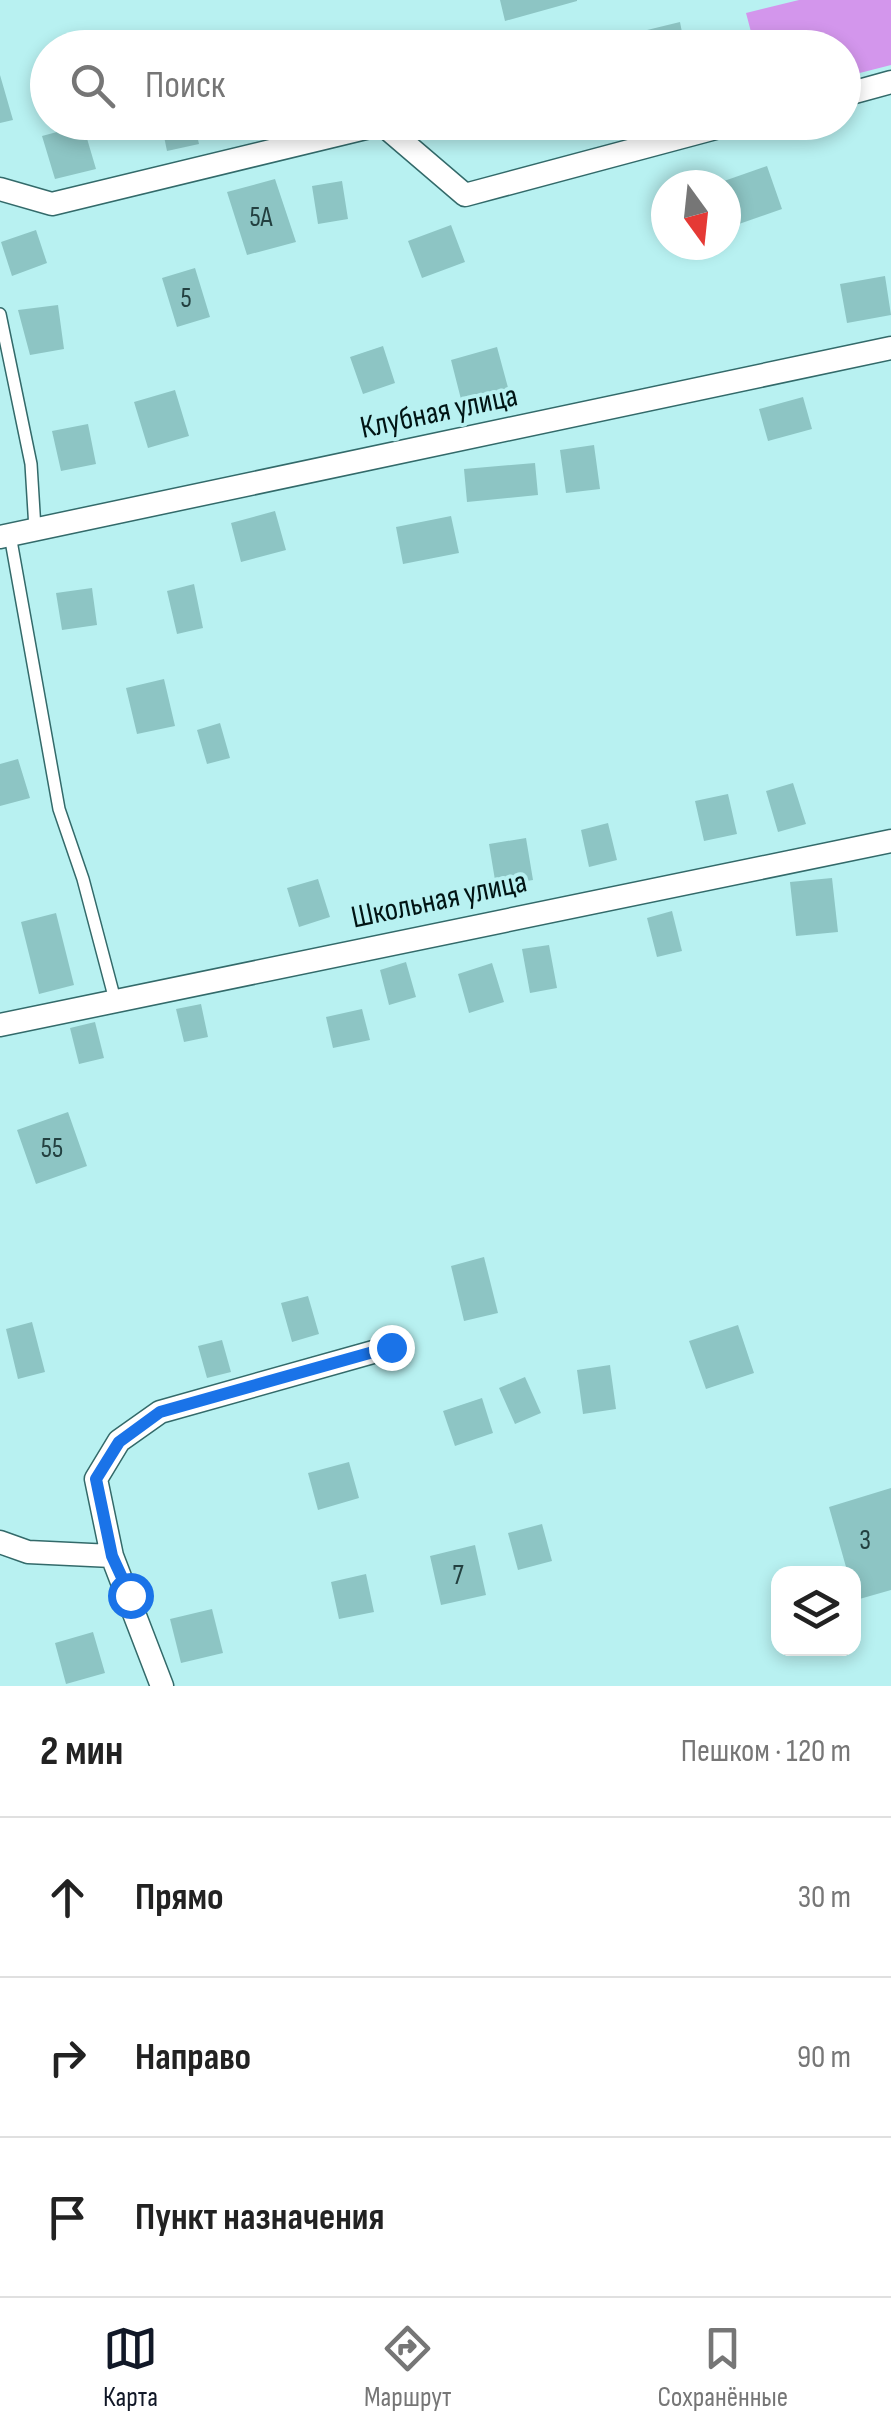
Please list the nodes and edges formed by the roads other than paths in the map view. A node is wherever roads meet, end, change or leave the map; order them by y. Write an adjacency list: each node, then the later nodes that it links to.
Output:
1 (891, 82): 2 (street)
2 (861, 90)
3 (316, 140): 6 (street)
4 (401, 140): 5 (street)
5 (671, 140)
6 (0, 189)
7 (0, 314): 9 (lane)
8 (891, 348): 9 (street, Клубная улица)
9 (35, 529): 10 (street, Клубная улица)
10 (5, 536): 12 (lane)
11 (891, 841): 12 (street, Школьная улица)
12 (115, 1000): 13 (street, Школьная улица)
13 (0, 1025)
14 (391, 1347): 16 (street)
15 (0, 1542): 16 (street)
16 (112, 1556): 17 (street)
17 (162, 1686)

